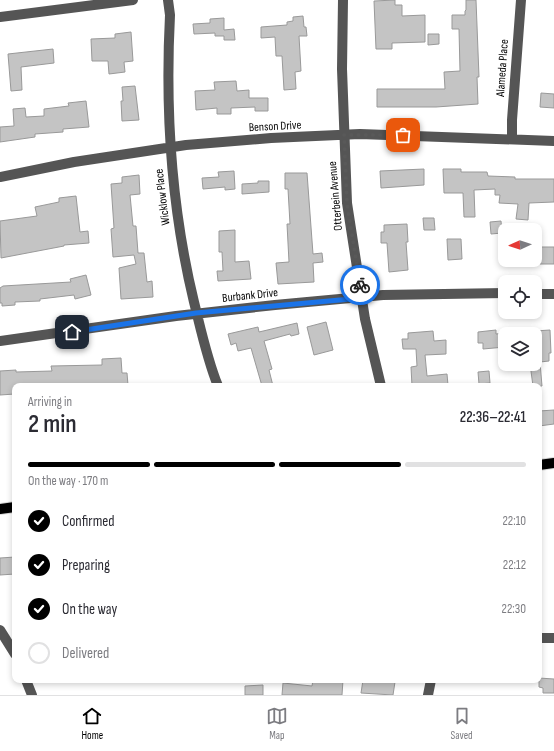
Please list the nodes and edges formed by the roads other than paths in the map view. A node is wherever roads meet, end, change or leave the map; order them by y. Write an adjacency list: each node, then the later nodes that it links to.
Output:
1 (133, 0): 5 (street)
2 (168, 0): 9 (street, Wicklow Place)
3 (343, 0): 6 (street, Otterbein Avenue)
4 (521, 0): 7 (street, Alameda Place)
5 (0, 17)
6 (344, 135): 7 (street, Benson Drive); 9 (street, Benson Drive); 14 (street, Otterbein Avenue)
7 (512, 139): 8 (street, Benson Drive)
8 (554, 141)
9 (170, 147): 10 (street, Benson Drive); 15 (street, Wicklow Place)
10 (0, 177)
11 (498, 293): 14 (street, Burbank Drive)
12 (542, 294): 13 (street)
13 (554, 294)
14 (362, 298): 15 (street, Burbank Drive); 18 (street, Otterbein Avenue)
15 (196, 313): 16 (street, Burbank Drive); 17 (street, Wicklow Place)
16 (0, 341)
17 (217, 383)
18 (380, 383)
19 (554, 464): 20 (main road)
20 (542, 465)
21 (12, 507): 22 (main road)
22 (0, 508)
23 (0, 630): 26 (street)
24 (542, 638): 25 (street)
25 (554, 638)
26 (12, 649)
27 (27, 683): 29 (street)
28 (430, 683): 30 (street)
29 (32, 695)
30 (428, 695)

